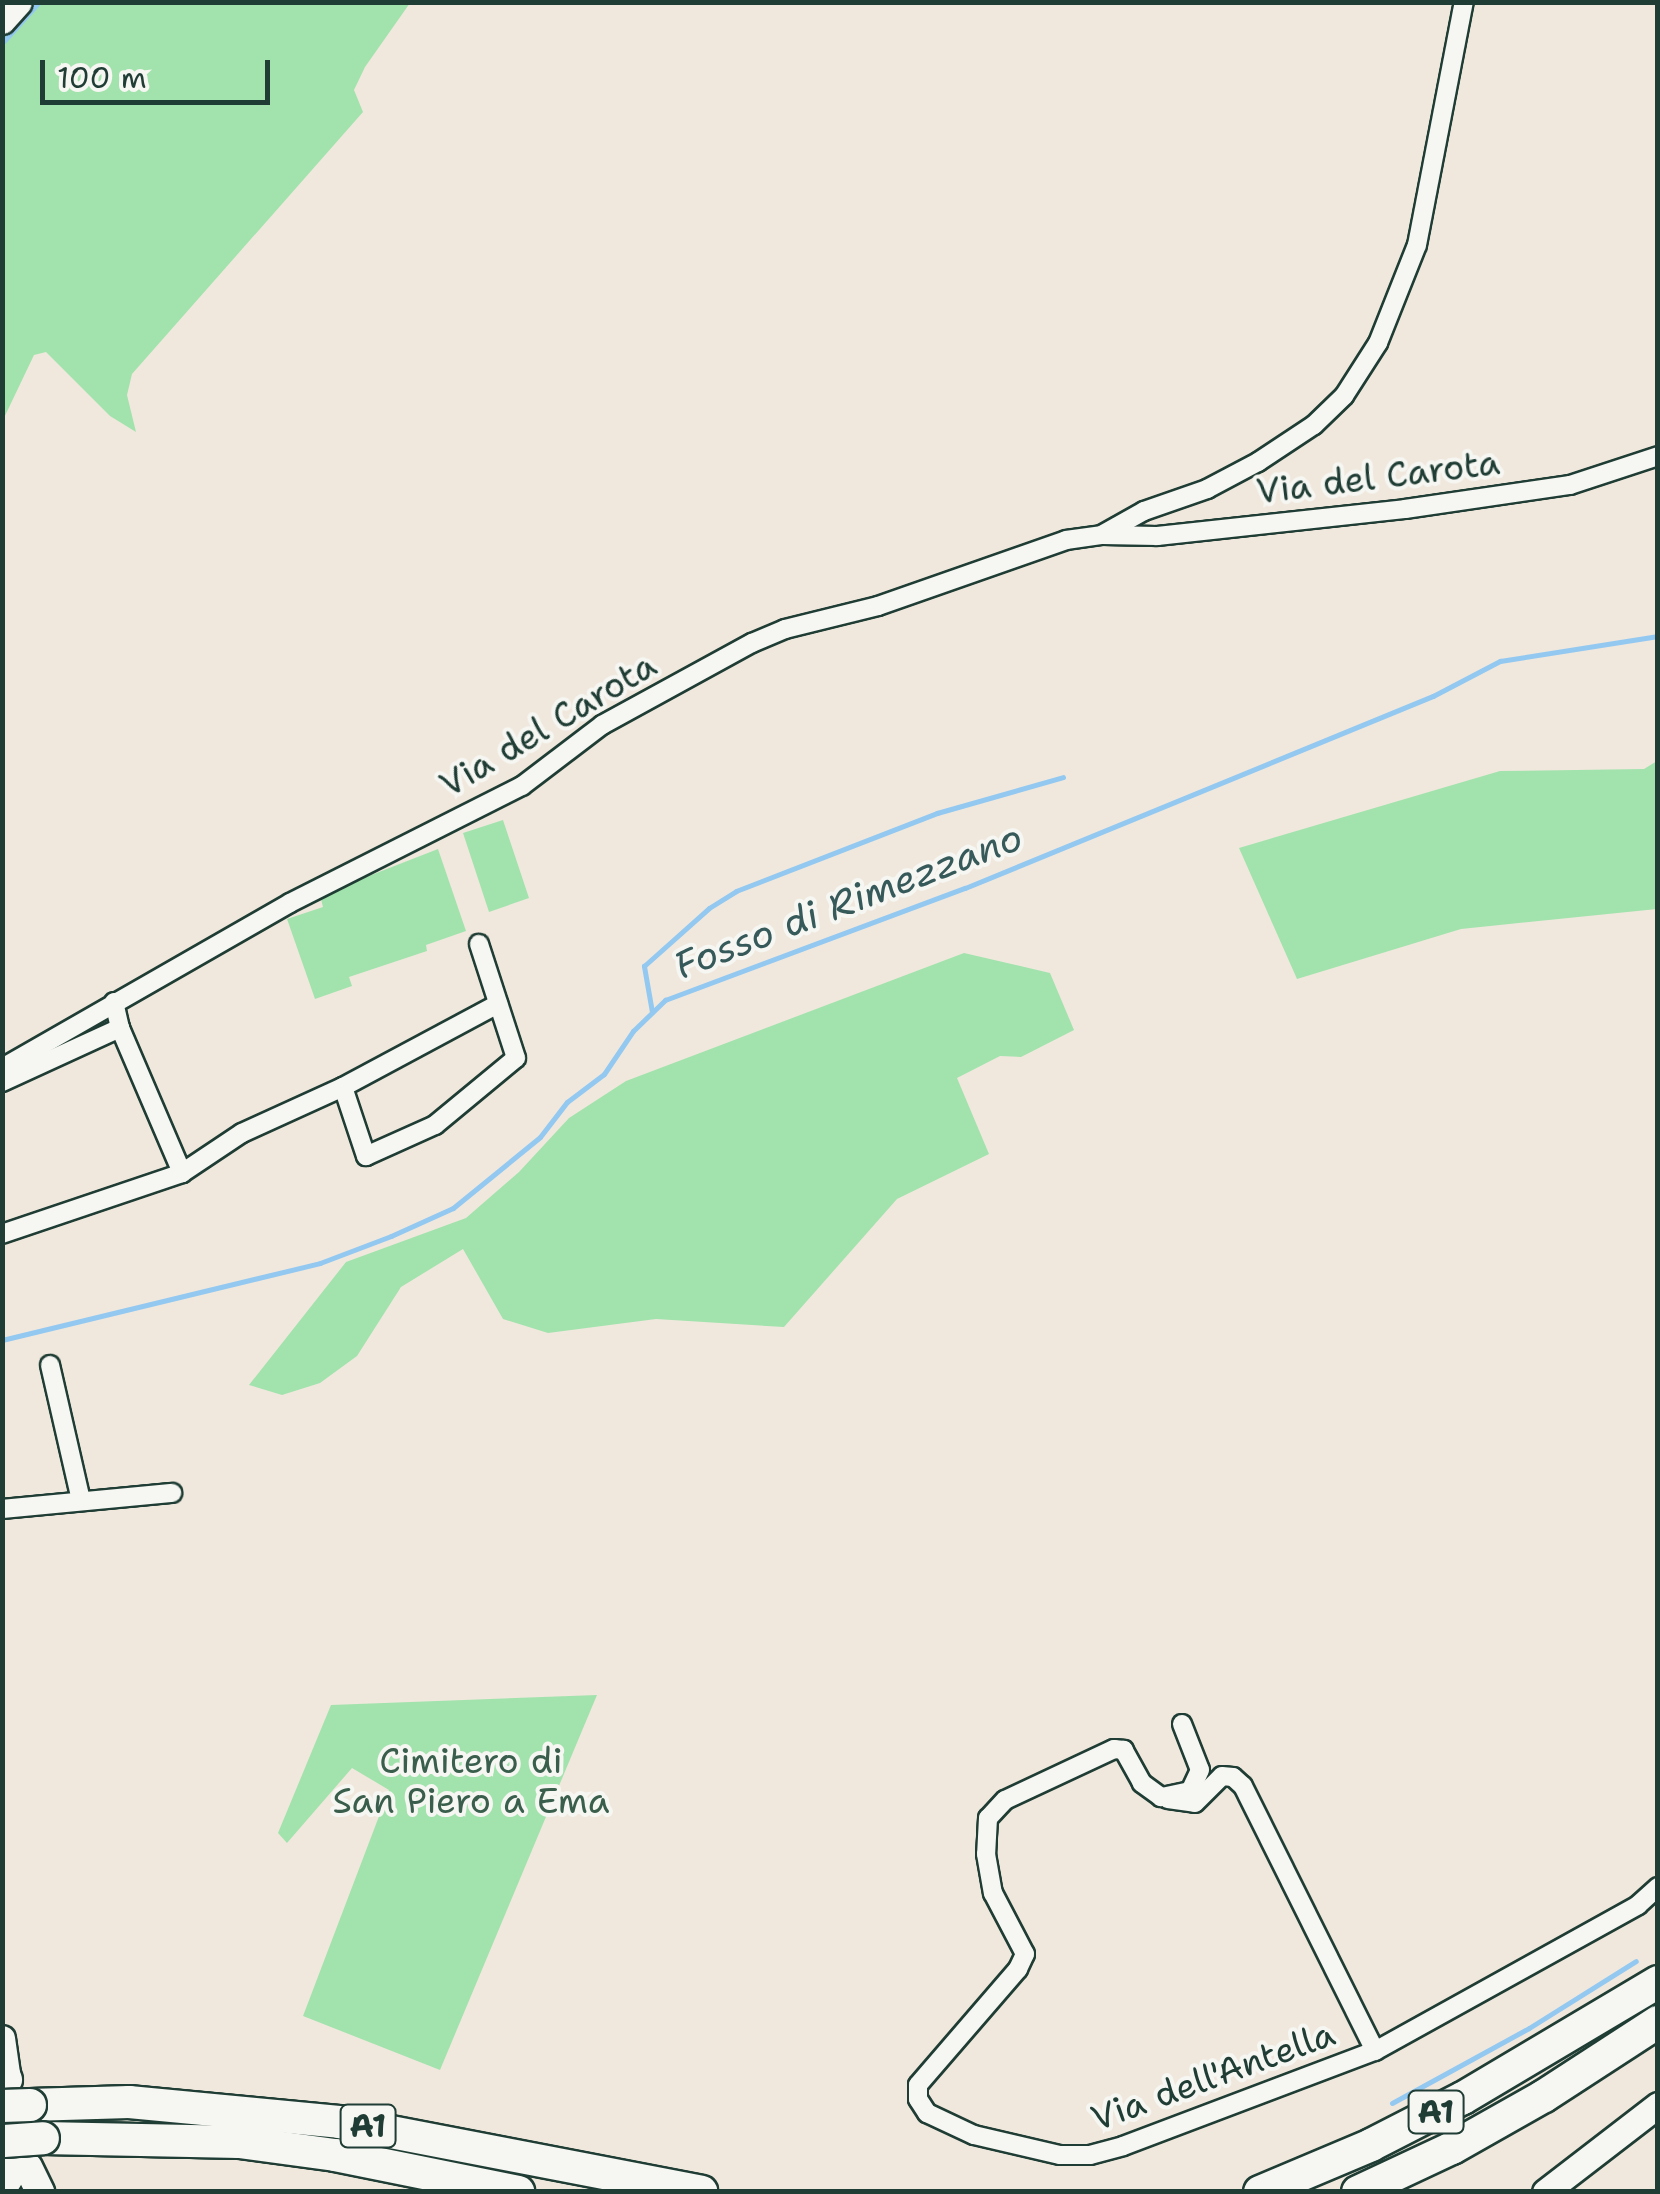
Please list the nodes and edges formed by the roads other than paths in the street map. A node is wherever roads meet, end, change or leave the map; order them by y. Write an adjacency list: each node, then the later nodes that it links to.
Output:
1 (19, 2): 3 (street)
2 (1464, 2): 5 (street, Via del Carota)
3 (2, 21)
4 (1658, 456): 5 (street, Via del Carota)
5 (1103, 535): 7 (street, Via del Carota)
6 (478, 944): 8 (street)
7 (114, 1002): 9 (street); 10 (street, Via del Carota)
8 (498, 1004): 12 (street); 12 (street)
9 (120, 1028): 11 (street); 13 (street)
10 (2, 1068)
11 (2, 1082)
12 (343, 1087): 13 (street)
13 (182, 1174): 14 (street)
14 (2, 1234)
15 (50, 1365): 17 (street)
16 (172, 1493): 17 (street)
17 (81, 1500): 18 (street)
18 (2, 1509)
19 (1182, 1724): 20 (street)
20 (1168, 1799): 25 (street, Via dell'Antella); 25 (street, Via dell'Antella)
21 (1658, 1887): 25 (street, Via dell'Antella)
22 (1658, 1982): 32 (highway, A1)
23 (1658, 2022): 33 (highway, A1)
24 (2, 2038): 26 (street)
25 (1375, 2051)
26 (11, 2089): 31 (highway, A1)
27 (1658, 2106): 28 (street)
28 (1595, 2151): 34 (street); 35 (street)
29 (19, 2162): 30 (highway, A1)
30 (518, 2192)
31 (701, 2192)
32 (1260, 2192)
33 (1358, 2192)
34 (1546, 2192)
35 (1567, 2192)

